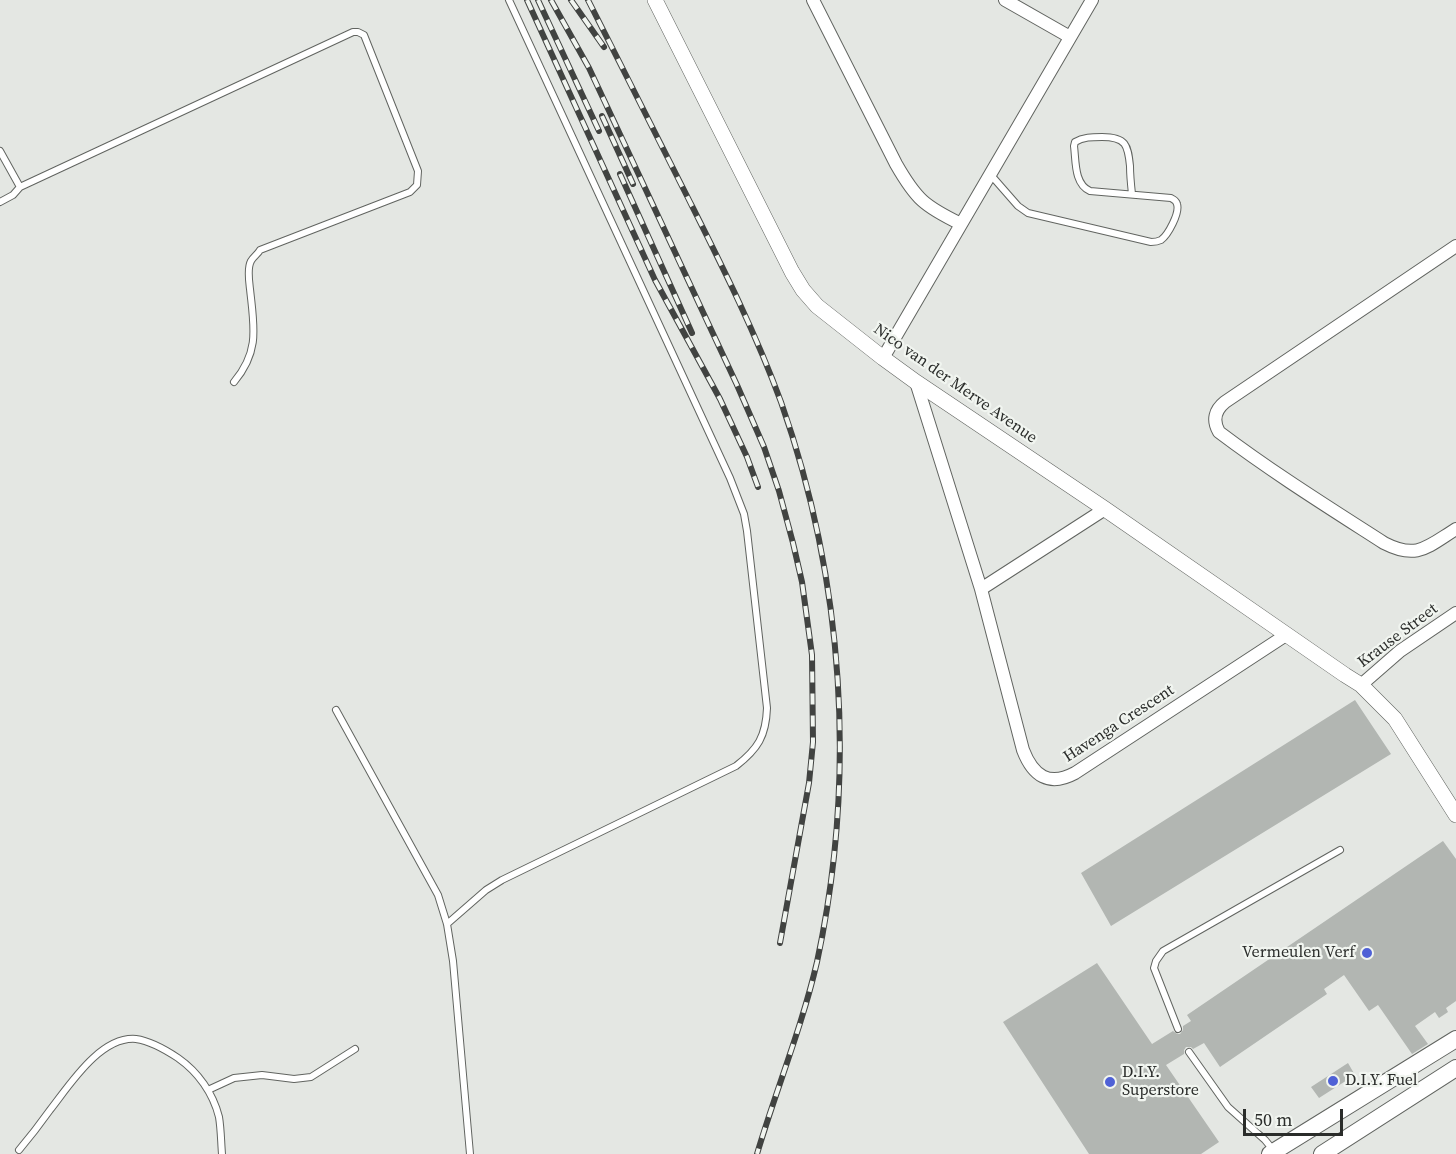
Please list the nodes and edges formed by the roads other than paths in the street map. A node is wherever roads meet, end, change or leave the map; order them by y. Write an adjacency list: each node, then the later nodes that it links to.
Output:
1 (509, 0): 26 (lane)
2 (655, 0): 14 (street, Nico van der Merve Avenue)
3 (813, 0): 12 (street)
4 (1005, 0): 6 (street)
5 (1092, 0): 6 (street)
6 (1070, 37): 8 (street)
7 (0, 151): 9 (lane)
8 (990, 174): 10 (lane); 12 (street)
9 (20, 187): 11 (lane); 15 (lane)
10 (1132, 194): 10 (lane)
11 (0, 202)
12 (961, 224): 14 (street)
13 (1456, 246): 18 (street)
14 (883, 358): 16 (street, Nico van der Merve Avenue)
15 (234, 382)
16 (916, 382): 17 (street, Nico van der Merve Avenue); 19 (street, Havenga Crescent)
17 (1105, 509): 19 (street); 21 (street, Nico van der Merve Avenue)
18 (1456, 529)
19 (981, 589): 21 (street, Havenga Crescent)
20 (1456, 613): 22 (street, Krause Street)
21 (1286, 635): 22 (street, Nico van der Merve Avenue)
22 (1361, 685): 24 (street, Nico van der Merve Avenue)
23 (336, 710): 26 (lane)
24 (1456, 815)
25 (1340, 850): 27 (lane)
26 (447, 924): 36 (lane)
27 (1178, 1029)
28 (1456, 1039): 34 (main road)
29 (355, 1050): 32 (lane)
30 (1189, 1052): 34 (lane)
31 (1456, 1068): 37 (main road)
32 (208, 1090): 33 (lane); 35 (lane)
33 (19, 1150)
34 (1273, 1153)
35 (223, 1154)
36 (470, 1154)
37 (1322, 1154)

